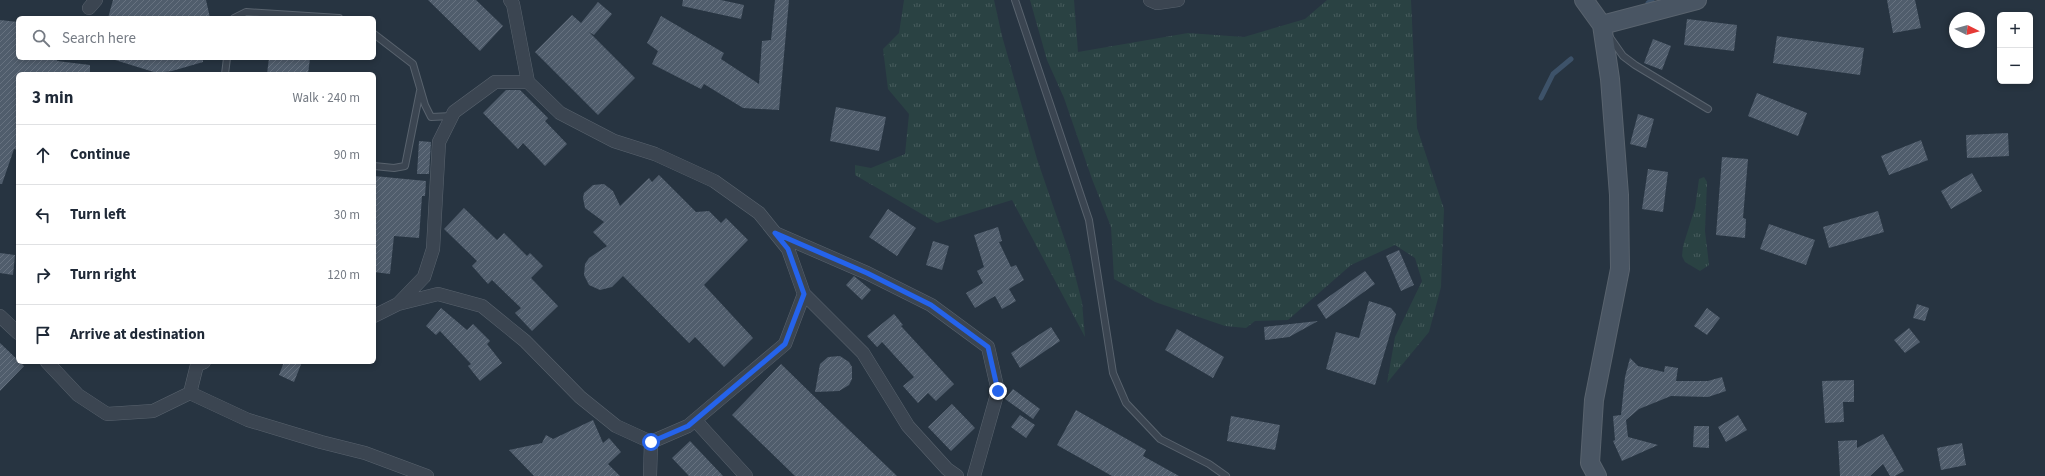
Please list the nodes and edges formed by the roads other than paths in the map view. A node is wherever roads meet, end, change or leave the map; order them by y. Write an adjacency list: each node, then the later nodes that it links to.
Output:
1 (510, 0): 13 (street)
2 (1015, 0): 34 (lane)
3 (1150, 0): 4 (street)
4 (1178, 0)
5 (1584, 0): 9 (street)
6 (1697, 0): 9 (street)
7 (238, 16): 8 (lane)
8 (308, 16)
9 (1602, 25): 15 (lane); 35 (street)
10 (376, 36): 14 (lane)
11 (227, 60): 12 (lane)
12 (225, 72)
13 (528, 82): 16 (street); 18 (street)
14 (421, 87): 16 (lane); 17 (lane)
15 (1708, 109)
16 (452, 116): 20 (street)
17 (376, 166)
18 (775, 233): 19 (street); 33 (street)
19 (804, 294): 27 (street); 32 (street)
20 (398, 304): 21 (street); 28 (street)
21 (376, 315)
22 (0, 316): 23 (street)
23 (16, 331)
24 (49, 364): 26 (street)
25 (199, 364): 26 (street)
26 (190, 394): 29 (street)
27 (695, 420): 28 (street); 31 (street)
28 (651, 442): 30 (street)
29 (426, 476)
30 (650, 476)
31 (746, 476)
32 (957, 476)
33 (974, 476)
34 (1226, 476)
35 (1597, 476)

